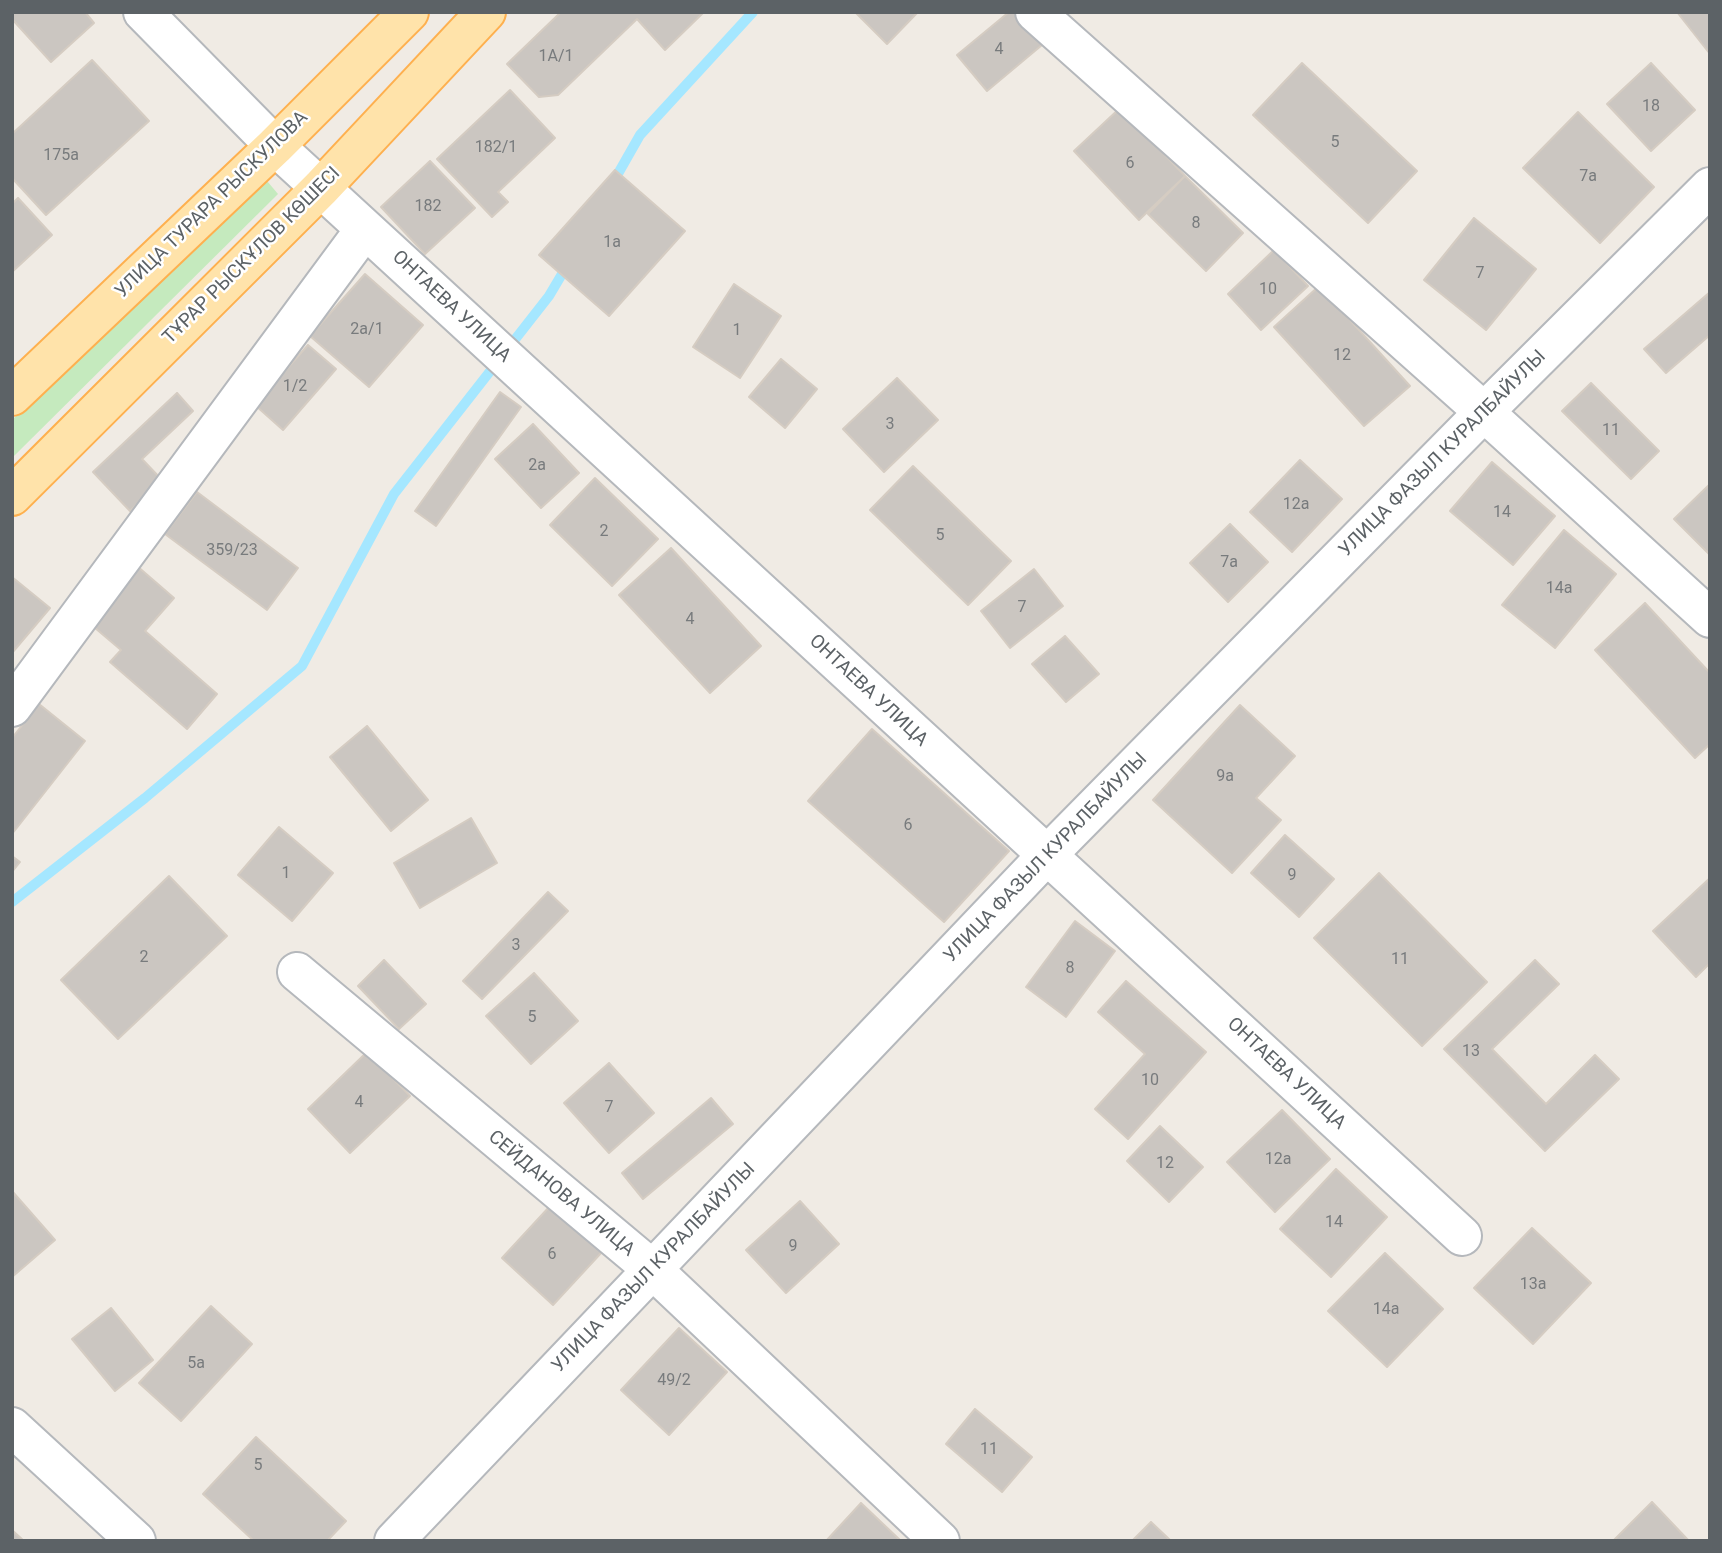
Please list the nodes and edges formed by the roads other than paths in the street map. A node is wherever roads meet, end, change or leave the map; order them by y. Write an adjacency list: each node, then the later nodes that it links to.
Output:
1 (143, 12): 5 (street, ОНТАЕВА УЛИЦА)
2 (409, 12): 5 (main road, УЛИЦА ТУРАРА РЫСКУЛОВА)
3 (486, 12): 7 (main road, ТҰРАР РЫСКҰЛОВ КӨШЕСІ)
4 (1035, 12): 10 (street)
5 (275, 146): 7 (street, ОНТАЕВА УЛИЦА); 9 (main road, УЛИЦА ТУРАРА РЫСКУЛОВА)
6 (1710, 187): 10 (street, УЛИЦА ФАЗЫЛ КУРАЛБАЙУЛЫ)
7 (321, 188): 8 (street, ОНТАЕВА УЛИЦА); 11 (main road, ТҰРАР РЫСКҰЛОВ КӨШЕСІ)
8 (365, 229): 13 (street); 14 (street, ОНТАЕВА УЛИЦА)
9 (12, 396)
10 (1484, 412): 12 (street); 14 (street, УЛИЦА ФАЗЫЛ КУРАЛБАЙУЛЫ)
11 (12, 496)
12 (1710, 618)
13 (12, 707)
14 (1047, 855): 16 (street, ОНТАЕВА УЛИЦА); 17 (street, УЛИЦА ФАЗЫЛ КУРАЛБАЙУЛЫ)
15 (297, 972): 17 (street, СЕЙДАНОВА УЛИЦА)
16 (1462, 1236)
17 (652, 1269): 20 (street, УЛИЦА ФАЗЫЛ КУРАЛБАЙУЛЫ); 21 (street, СЕЙДАНОВА УЛИЦА)
18 (12, 1427): 19 (street)
19 (136, 1541)
20 (394, 1541)
21 (940, 1541)

